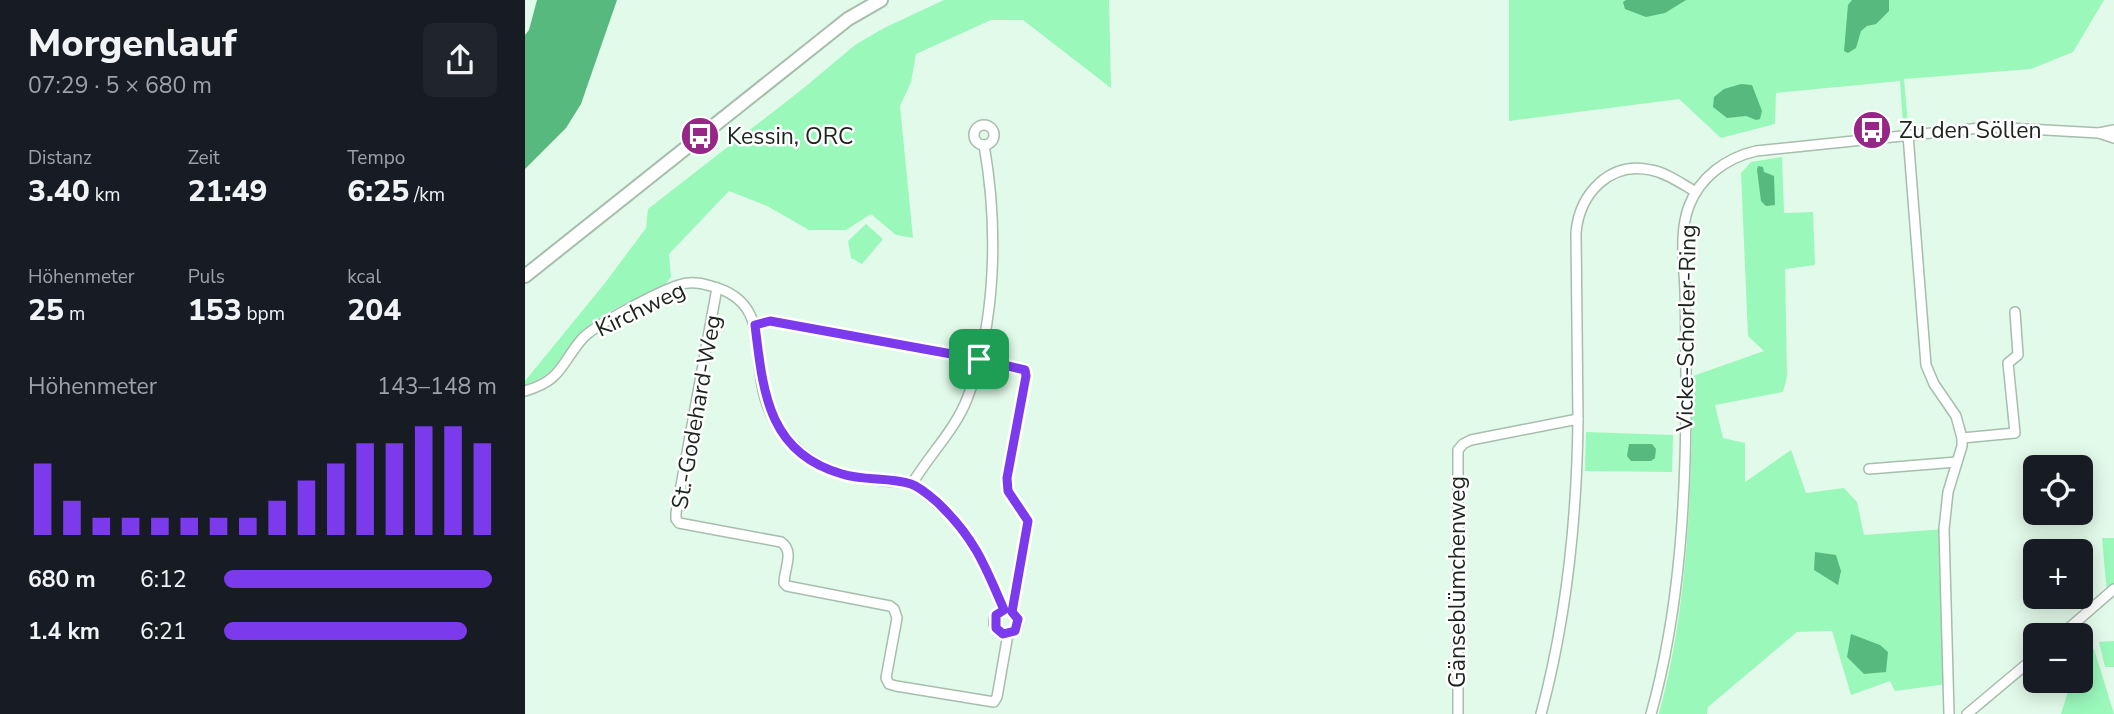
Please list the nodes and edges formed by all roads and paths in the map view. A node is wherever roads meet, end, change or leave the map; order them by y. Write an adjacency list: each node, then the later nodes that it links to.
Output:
1 (881, 0): 8 (main road)
2 (2114, 130): 3 (street, Vicke-Schorler-Ring)
3 (2099, 133): 4 (street, Vicke-Schorler-Ring); 5 (street, Vicke-Schorler-Ring)
4 (1908, 135): 7 (street, Vicke-Schorler-Ring); 15 (street)
5 (2114, 138)
6 (984, 145): 12 (street)
7 (1696, 192): 14 (street); 26 (street, Vicke-Schorler-Ring)
8 (525, 276)
9 (717, 288): 11 (street, Kirchweg); 13 (street, Kirchweg); 22 (street, St.-Godehard-Weg)
10 (2015, 312): 15 (street)
11 (755, 325): 12 (street); 18 (street, Kirchweg)
12 (979, 359): 18 (street); 20 (street)
13 (525, 391)
14 (1578, 419): 24 (street, Gänseblümchenweg); 25 (street)
15 (1962, 438): 16 (street)
16 (1957, 462): 17 (street); 27 (street)
17 (1869, 469)
18 (912, 484): 20 (street)
19 (2114, 589): 21 (street)
20 (1008, 611): 22 (street); 22 (street)
21 (2074, 623)
22 (1008, 634)
23 (2023, 667): 28 (street)
24 (1458, 714)
25 (1541, 714)
26 (1651, 714)
27 (1948, 714)
28 (1967, 714)

